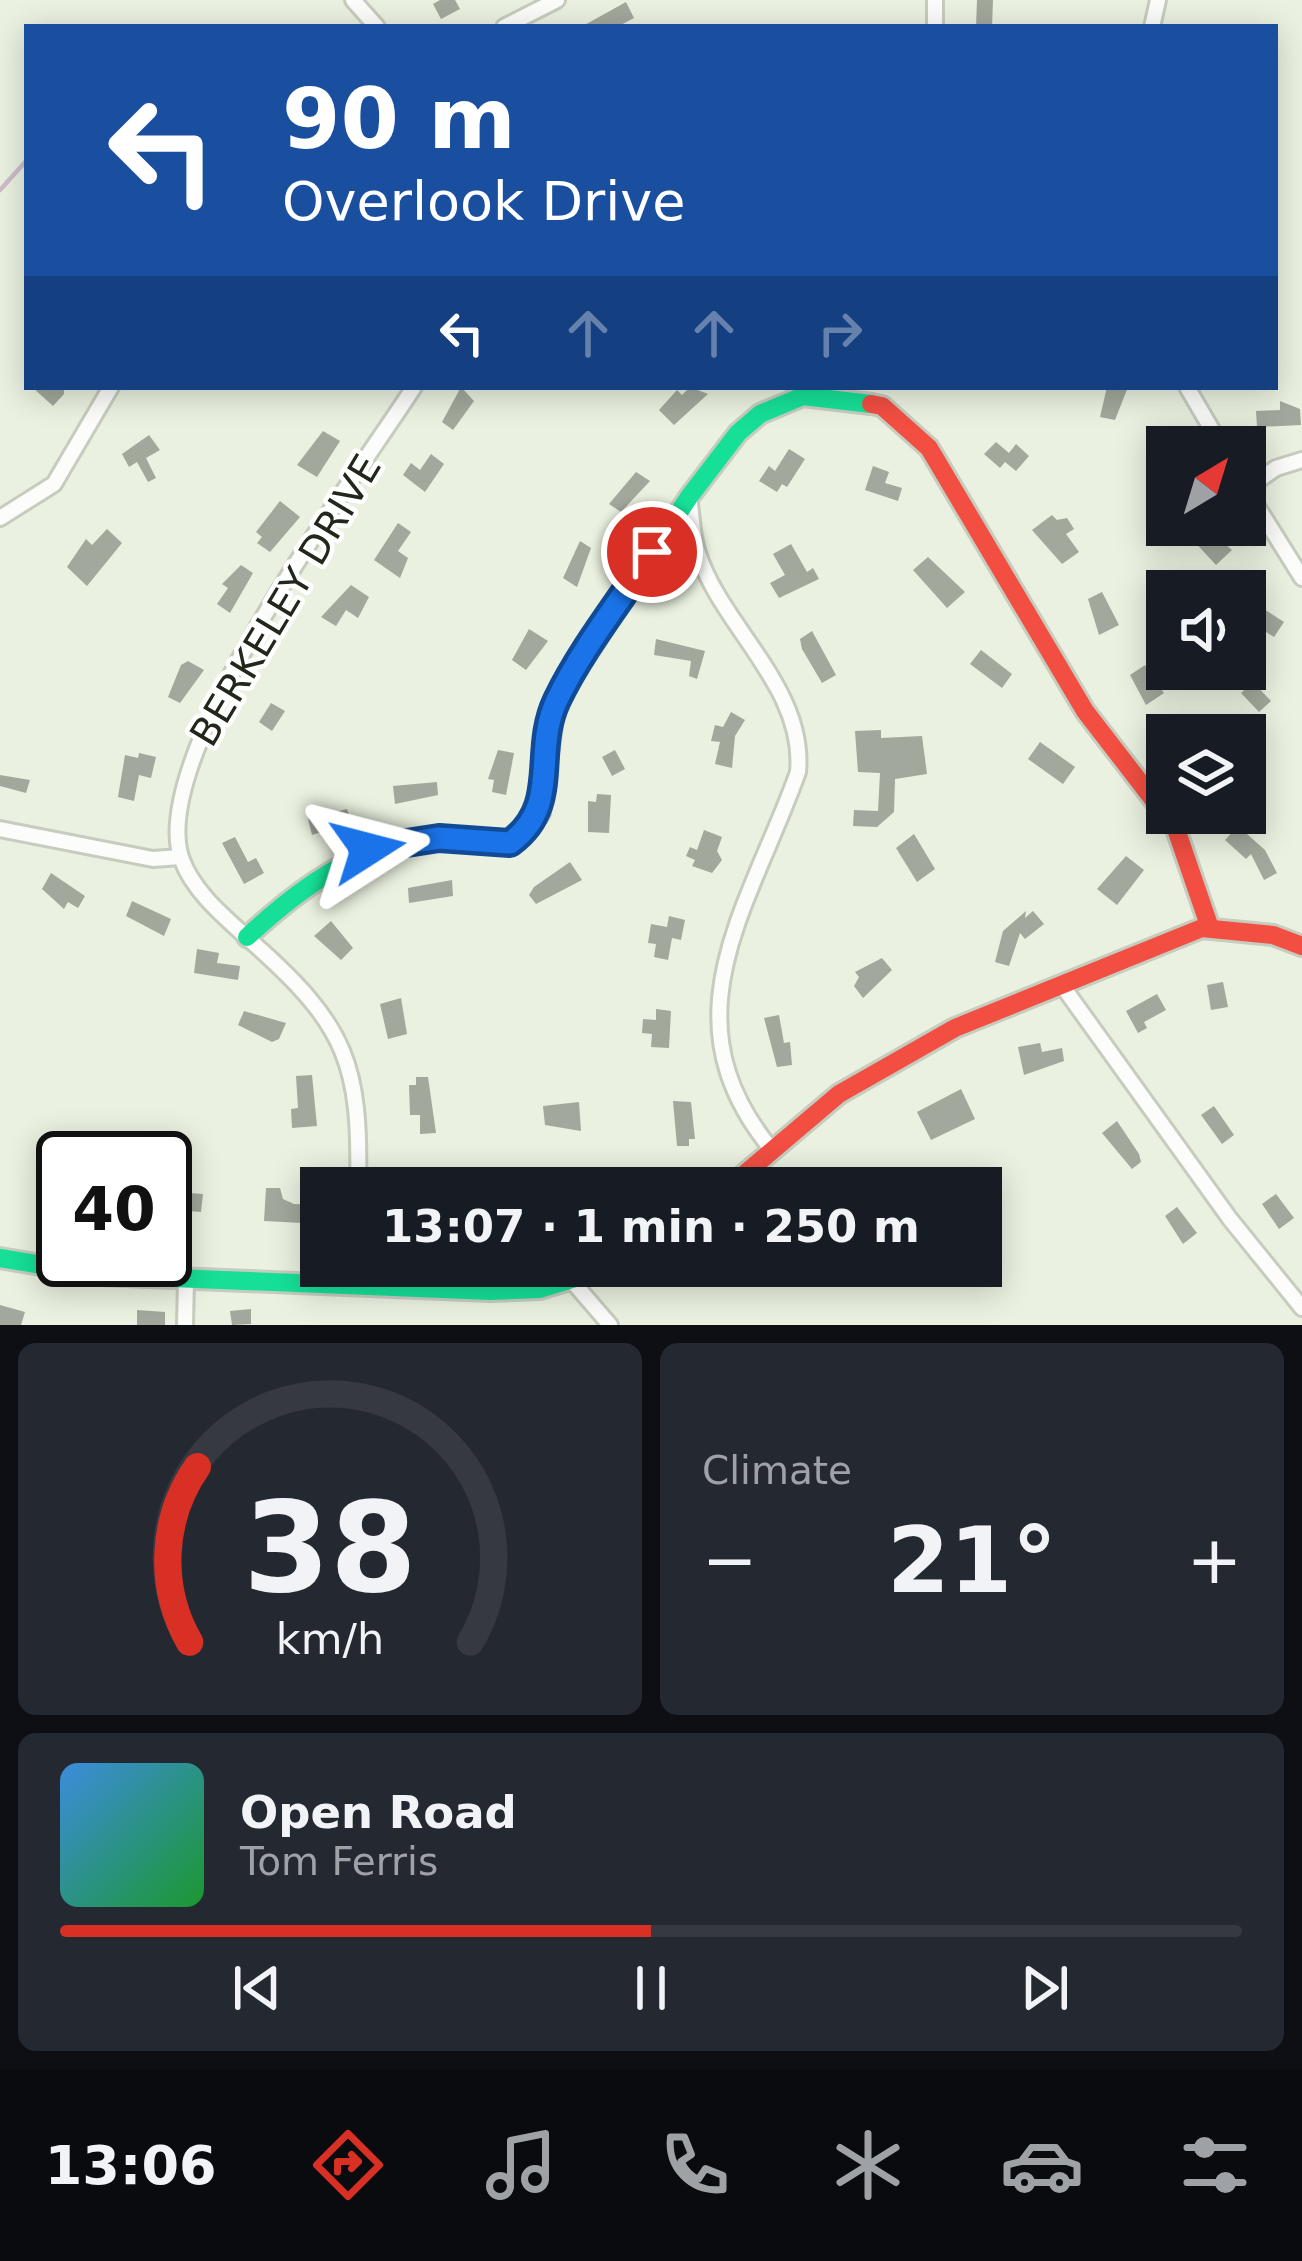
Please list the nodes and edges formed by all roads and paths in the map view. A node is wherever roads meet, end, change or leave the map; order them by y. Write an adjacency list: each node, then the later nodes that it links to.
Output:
1 (352, 0): 3 (street)
2 (556, 0): 4 (street)
3 (374, 24)
4 (510, 24)
5 (109, 390): 12 (street)
6 (413, 390): 18 (street, BERKELEY DRIVE)
7 (1189, 390): 8 (street)
8 (1210, 426)
9 (1302, 460): 10 (street)
10 (1266, 475)
11 (689, 497): 14 (street); 15 (street); 19 (street)
12 (0, 518)
13 (1266, 520): 16 (street)
14 (652, 552): 15 (street); 20 (street)
15 (698, 555): 23 (street)
16 (1302, 578)
17 (0, 829): 18 (street)
18 (180, 857): 20 (street)
19 (1210, 928): 21 (street); 22 (street)
20 (247, 937): 24 (street)
21 (1302, 946)
22 (1061, 984): 23 (street); 34 (street)
23 (772, 1150): 25 (street)
24 (358, 1167)
25 (752, 1167)
26 (0, 1258): 27 (street)
27 (36, 1264)
28 (192, 1279): 29 (street)
29 (300, 1284)
30 (186, 1287): 35 (street)
31 (352, 1287): 32 (street)
32 (548, 1287)
33 (577, 1287): 36 (street)
34 (1302, 1308)
35 (184, 1325)
36 (610, 1325)

